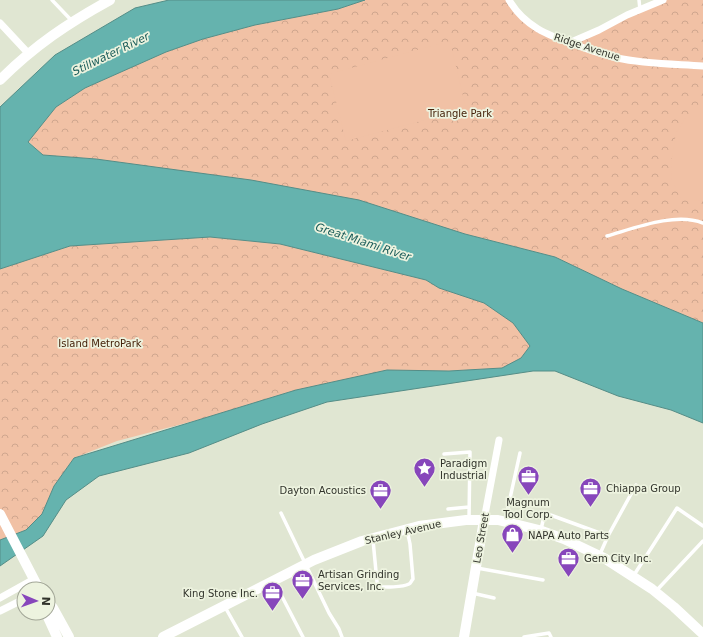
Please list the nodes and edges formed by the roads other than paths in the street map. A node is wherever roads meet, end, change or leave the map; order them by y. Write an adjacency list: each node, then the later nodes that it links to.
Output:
1 (52, 0): 7 (lane)
2 (110, 0): 7 (street)
3 (508, 0): 9 (street, Ridge Avenue)
4 (639, 0): 6 (lane)
5 (664, 0): 6 (street)
6 (640, 10): 9 (street)
7 (72, 21): 10 (street)
8 (0, 23): 10 (street)
9 (569, 43): 11 (street, Ridge Avenue)
10 (28, 53): 12 (street)
11 (703, 66)
12 (0, 80)
13 (703, 223): 14 (lane)
14 (607, 236)
15 (499, 440): 24 (street, Leo Street)
16 (520, 453): 25 (lane)
17 (444, 454): 19 (lane)
18 (636, 485): 29 (lane)
19 (469, 507): 20 (lane); 23 (lane)
20 (448, 509)
21 (281, 513): 33 (lane)
22 (0, 514): 35 (street)
23 (469, 520): 24 (street, Stanley Avenue); 27 (street, Stanley Avenue)
24 (484, 520): 25 (street, Stanley Avenue); 34 (street, Leo Street)
25 (505, 521): 28 (street, Stanley Avenue)
26 (703, 526): 36 (lane)
27 (407, 529): 30 (street, Stanley Avenue); 30 (lane)
28 (540, 531): 29 (lane); 32 (street, Stanley Avenue)
29 (608, 536): 32 (lane)
30 (373, 538): 33 (street, Stanley Avenue)
31 (703, 541): 40 (lane)
32 (600, 556): 36 (street, Stanley Avenue)
33 (305, 564): 37 (street, Stanley Avenue); 55 (lane)
34 (476, 568): 38 (lane); 41 (street, Leo Street)
35 (32, 575): 39 (street); 42 (street)
36 (634, 576): 40 (street, Stanley Avenue)
37 (274, 580): 45 (street, Stanley Avenue); 54 (lane)
38 (543, 580)
39 (35, 581)
40 (655, 592): 49 (street, Stanley Avenue)
41 (471, 593): 43 (lane); 56 (street, Leo Street)
42 (0, 598)
43 (494, 598)
44 (16, 603): 46 (street)
45 (225, 606): 52 (street, Stanley Avenue); 53 (lane)
46 (0, 611)
47 (56, 613): 51 (street)
48 (49, 621): 50 (street)
49 (703, 634)
50 (56, 637)
51 (69, 637)
52 (163, 637)
53 (242, 637)
54 (303, 637)
55 (342, 637)
56 (464, 637)
57 (524, 637): 58 (lane)
58 (550, 637)

